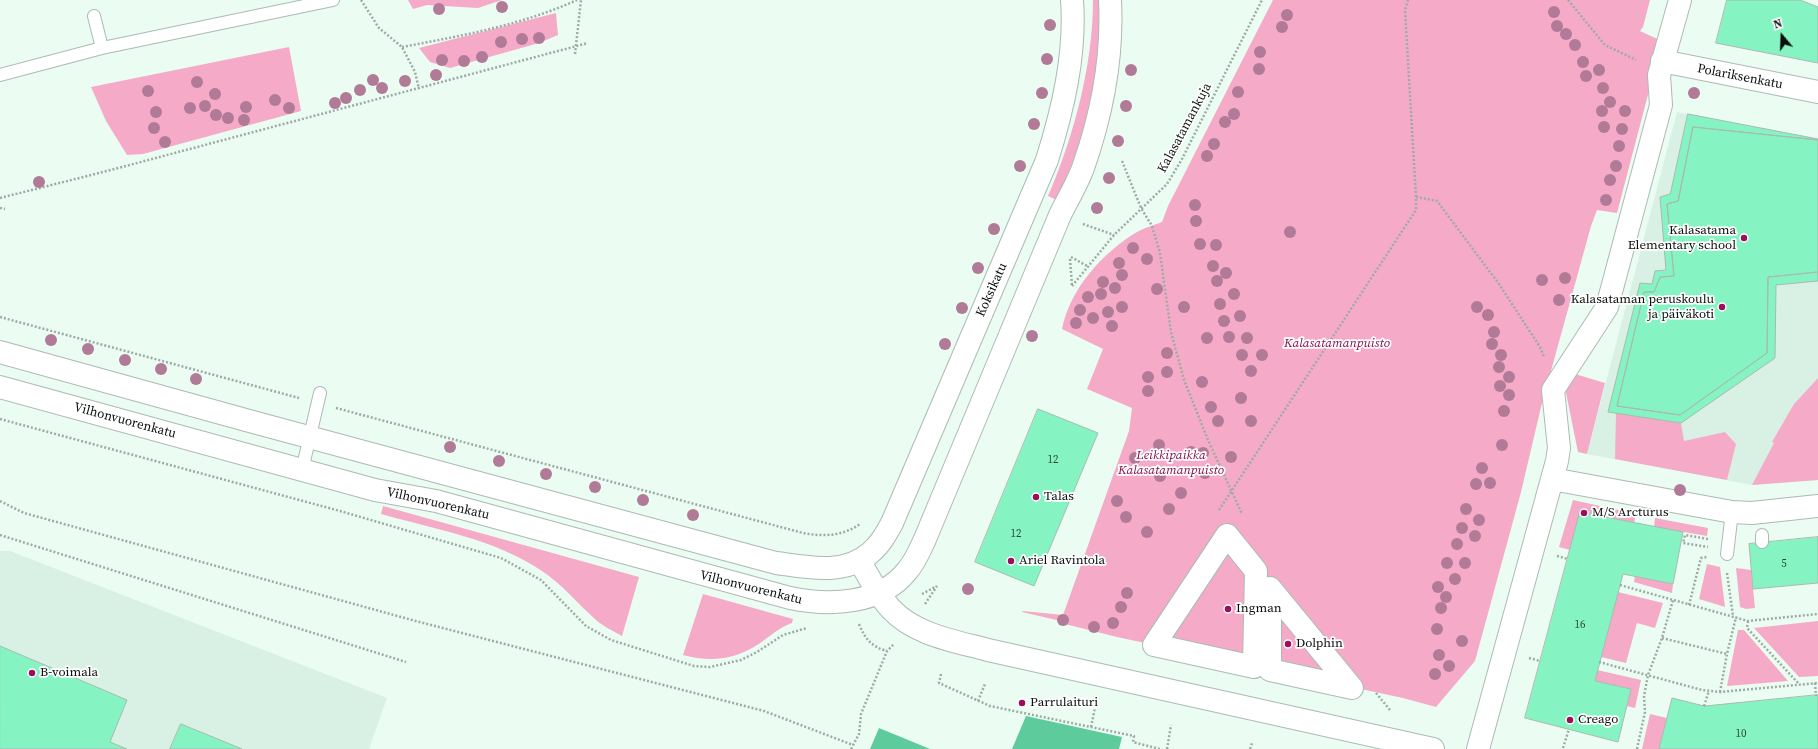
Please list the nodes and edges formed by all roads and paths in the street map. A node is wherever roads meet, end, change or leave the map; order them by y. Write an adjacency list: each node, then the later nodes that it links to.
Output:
1 (333, 0): 15 (lane)
2 (361, 0): 13 (path)
3 (577, 0): 13 (path)
4 (581, 0): 14 (path)
5 (1072, 0): 52 (main road, Koksikatu)
6 (1110, 0): 27 (main road)
7 (1262, 0): 25 (path, Kalasatamankuja)
8 (1408, 0): 22 (path)
9 (1568, 0): 17 (path)
10 (1680, 0): 17 (main road)
11 (94, 16): 15 (lane)
12 (588, 43): 14 (path)
13 (402, 47): 19 (path)
14 (576, 47): 16 (path); 19 (path)
15 (102, 48): 18 (lane)
16 (575, 54)
17 (1662, 64): 20 (main road, Polariksenkatu); 33 (main road)
18 (0, 75)
19 (419, 88): 23 (path)
20 (1818, 92)
21 (1122, 161): 25 (path)
22 (1416, 197): 33 (path); 39 (path)
23 (0, 198)
24 (0, 208): 26 (path)
25 (1142, 208): 28 (path, Kalasatamankuja); 39 (path)
26 (5, 209)
27 (1068, 218): 28 (path); 55 (main road)
28 (1114, 235): 29 (path, Kalasatamankuja)
29 (1072, 286)
30 (0, 317): 34 (path)
31 (0, 352): 36 (main road)
32 (0, 387): 37 (main road, Vilhonvuorenkatu)
33 (1553, 390): 38 (main road)
34 (319, 398): 36 (lane); 44 (path)
35 (0, 419): 62 (path)
36 (310, 437): 37 (lane); 52 (main road)
37 (302, 470): 55 (main road, Vilhonvuorenkatu)
38 (1552, 479): 43 (main road); 93 (main road)
39 (1231, 492): 42 (path)
40 (0, 501): 86 (path)
41 (1818, 506): 43 (main road)
42 (1219, 511)
43 (1732, 512): 48 (lane)
44 (837, 534)
45 (0, 536): 67 (path)
46 (1705, 538): 49 (path)
47 (1552, 554): 51 (path)
48 (1727, 554)
49 (1707, 558): 50 (path); 57 (path)
50 (1713, 558)
51 (1568, 559)
52 (859, 560): 55 (main road)
53 (1726, 568): 59 (path)
54 (1620, 585): 56 (path)
55 (878, 594): 92 (main road)
56 (1673, 600): 57 (path); 63 (path)
57 (1690, 605): 59 (path)
58 (1818, 614): 60 (path)
59 (1734, 617): 60 (path); 64 (path)
60 (1748, 621): 74 (path)
61 (858, 622): 86 (path)
62 (814, 626)
63 (1662, 638): 64 (path); 71 (path)
64 (1727, 654): 77 (path)
65 (1525, 657): 66 (path)
66 (1540, 661)
67 (406, 662)
68 (1599, 662): 71 (path)
69 (1254, 667): 69 (main road)
70 (941, 674): 79 (path)
71 (1648, 675): 76 (path); 94 (path)
72 (1816, 683): 74 (path); 78 (path)
73 (984, 684): 79 (path)
74 (1799, 685): 77 (path)
75 (1352, 688): 75 (main road)
76 (1709, 691): 77 (path); 80 (path)
77 (1720, 692)
78 (1816, 696)
79 (978, 700): 83 (path)
80 (1704, 706)
81 (1095, 708): 83 (path)
82 (1171, 725): 90 (path)
83 (1091, 727): 89 (path)
84 (1569, 729): 87 (path)
85 (1252, 743): 91 (path)
86 (853, 745): 88 (path)
87 (1563, 748)
88 (851, 749)
89 (1160, 749)
90 (1166, 749)
91 (1250, 749)
92 (1433, 749)
93 (1478, 749)
94 (1637, 749)

